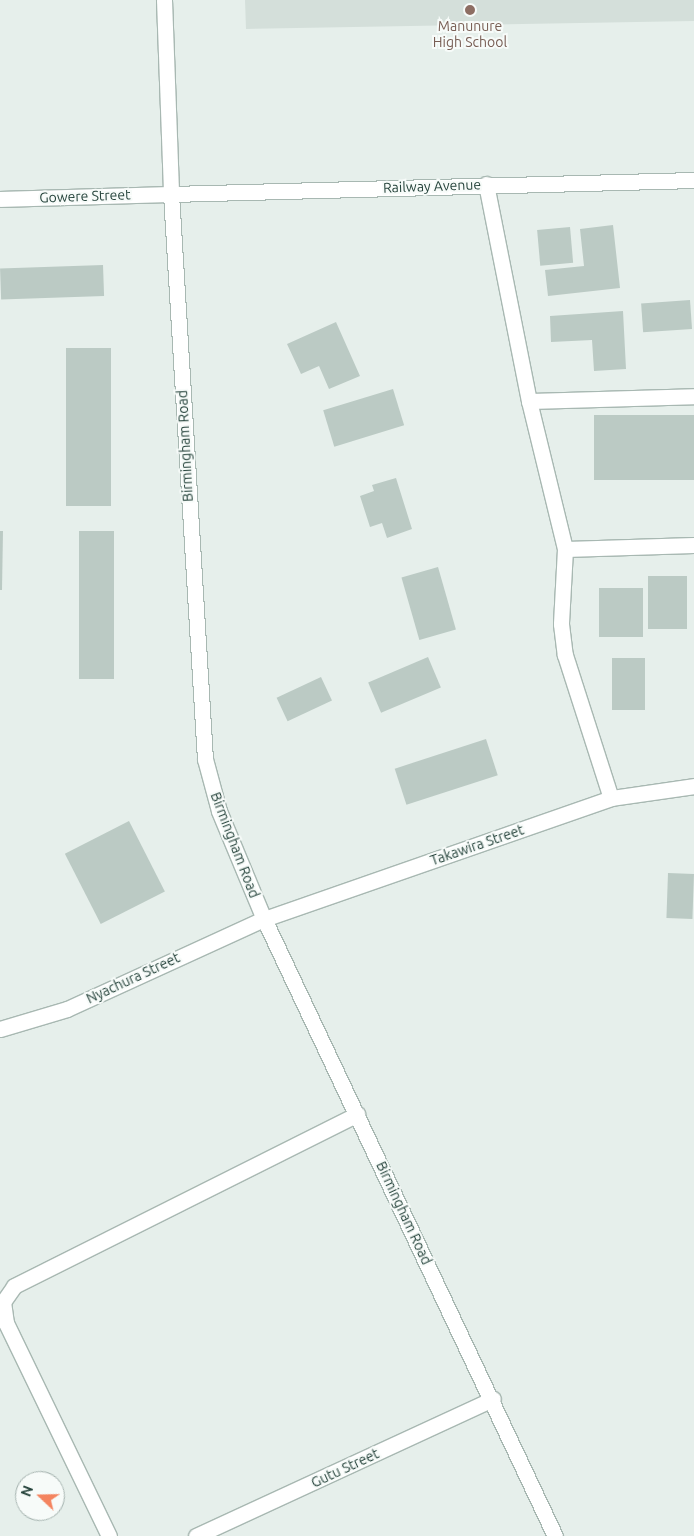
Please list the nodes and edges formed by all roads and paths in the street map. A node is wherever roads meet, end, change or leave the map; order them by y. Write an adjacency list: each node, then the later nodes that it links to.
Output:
1 (164, 0): 4 (street, Birmingham Road)
2 (694, 180): 3 (street, Railway Avenue)
3 (486, 184): 4 (street, Railway Avenue); 7 (street)
4 (170, 194): 5 (street, Gowere Street); 12 (street, Birmingham Road)
5 (0, 199)
6 (694, 396): 7 (street)
7 (529, 401): 9 (street)
8 (694, 545): 9 (street)
9 (565, 549): 11 (street)
10 (694, 786): 11 (street, Takawira Street)
11 (611, 798): 12 (street, Takawira Street)
12 (264, 918): 13 (street, Nyachura Street); 14 (street, Birmingham Road)
13 (0, 1030)
14 (357, 1114): 15 (street, Birmingham Road); 16 (street)
15 (493, 1400): 17 (street, Gutu Street); 18 (street, Birmingham Road)
16 (109, 1536)
17 (196, 1536)
18 (555, 1536)

